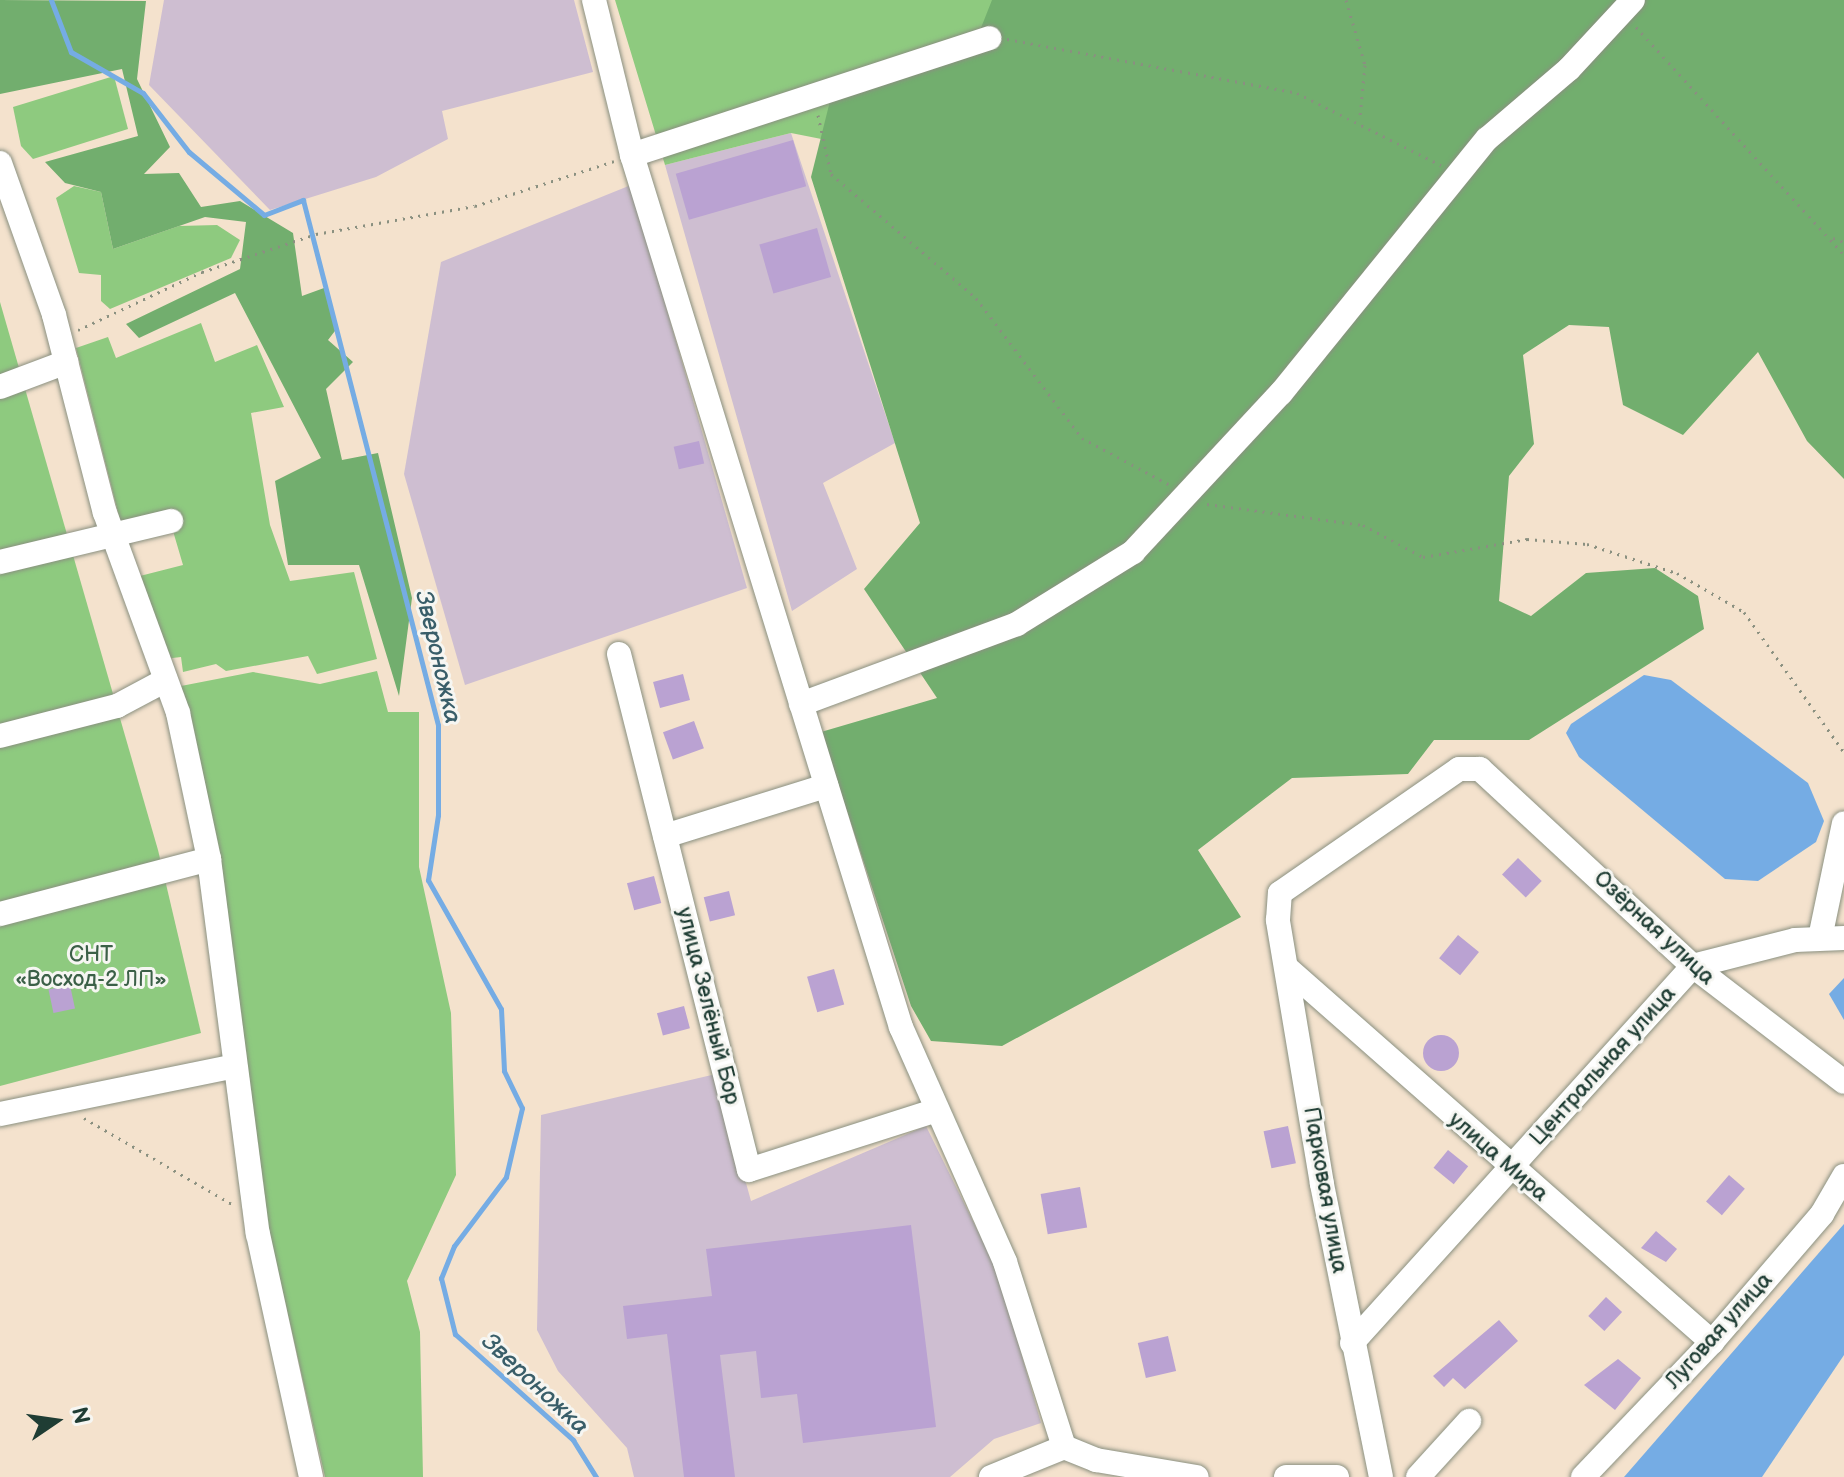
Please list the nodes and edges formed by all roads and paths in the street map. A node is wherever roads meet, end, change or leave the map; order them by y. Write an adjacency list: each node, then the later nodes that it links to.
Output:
1 (594, 0): 7 (street)
2 (1346, 0): 6 (path)
3 (1628, 6): 9 (street); 11 (path)
4 (989, 38): 5 (street); 6 (path)
5 (812, 92): 7 (street); 17 (path)
6 (1359, 118): 9 (path)
7 (632, 155): 14 (path); 23 (street)
8 (0, 163): 10 (street)
9 (1458, 175): 17 (street)
10 (7, 204): 14 (street)
11 (1833, 238): 12 (path); 13 (path)
12 (1844, 242)
13 (1844, 255)
14 (60, 338): 15 (street)
15 (66, 362): 16 (street); 19 (street)
16 (0, 387)
17 (1187, 494): 23 (street); 25 (path)
18 (171, 521): 19 (street)
19 (113, 534): 20 (street); 22 (street)
20 (0, 562)
21 (619, 654): 29 (street, улица Зелёный Бор)
22 (166, 680): 24 (street); 30 (street)
23 (801, 704): 27 (street)
24 (0, 736)
25 (1844, 752)
26 (1471, 767): 33 (street, Озёрная улица); 34 (street, Парковая улица)
27 (826, 786): 29 (street); 38 (street)
28 (1844, 823): 32 (street)
29 (665, 836): 38 (street, улица Зелёный Бор)
30 (209, 859): 31 (street); 35 (street)
31 (0, 914)
32 (1832, 938): 33 (street)
33 (1693, 966): 36 (street, Озёрная улица); 40 (street, Центральная улица)
34 (1288, 969): 40 (street, улица Мира); 44 (street, Парковая улица)
35 (232, 1067): 37 (street); 42 (street)
36 (1844, 1082)
37 (46, 1107): 39 (street); 42 (path)
38 (934, 1111): 46 (street)
39 (0, 1114)
40 (1509, 1168): 43 (street, улица Мира); 44 (street, Центральная улица)
41 (1844, 1176): 43 (street, Луговая улица)
42 (258, 1234): 48 (street)
43 (1712, 1342): 55 (street, Луговая улица)
44 (1352, 1343): 53 (street, Парковая улица)
45 (1469, 1421): 54 (street)
46 (1064, 1447): 47 (street); 49 (street)
47 (1096, 1468): 50 (street)
48 (311, 1477)
49 (991, 1477)
50 (1197, 1477)
51 (1286, 1477): 52 (street)
52 (1337, 1477)
53 (1381, 1477)
54 (1418, 1477)
55 (1583, 1477)

